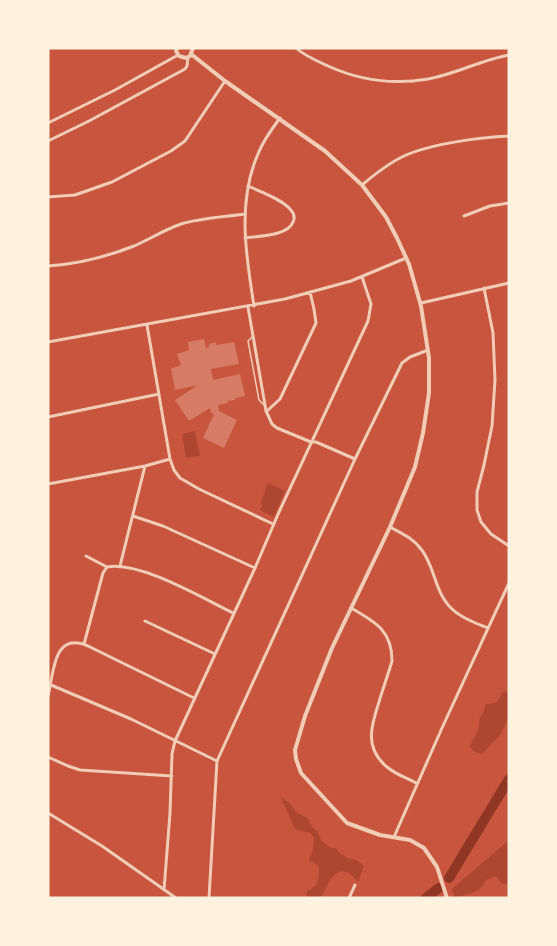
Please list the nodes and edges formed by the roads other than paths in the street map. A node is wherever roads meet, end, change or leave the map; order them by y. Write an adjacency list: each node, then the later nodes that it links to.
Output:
1 (177, 48): 4 (street)
2 (296, 48): 5 (street)
3 (191, 51): 4 (street); 6 (street); 10 (street)
4 (178, 55): 8 (street)
5 (509, 55)
6 (225, 81): 7 (street); 13 (street)
7 (280, 118): 11 (street); 12 (street)
8 (48, 123)
9 (509, 136): 11 (street)
10 (48, 141)
11 (362, 184): 18 (street)
12 (248, 186): 15 (street); 17 (street)
13 (48, 197)
14 (509, 204): 16 (street)
15 (245, 214): 17 (street); 19 (street)
16 (464, 216)
17 (245, 238): 25 (street)
18 (406, 258): 20 (street); 24 (street)
19 (48, 266)
20 (362, 277): 23 (street); 33 (street)
21 (509, 283): 22 (street)
22 (484, 288): 24 (street); 41 (street)
23 (310, 292): 25 (street); 31 (street)
24 (421, 303): 29 (street)
25 (254, 306): 26 (street)
26 (248, 307): 27 (street); 31 (street)
27 (147, 325): 28 (street); 30 (street)
28 (48, 342)
29 (428, 350): 35 (street); 40 (street)
30 (159, 394): 32 (street); 34 (street)
31 (266, 411): 33 (street)
32 (48, 417)
33 (311, 442): 35 (street); 39 (street)
34 (170, 459): 36 (street); 39 (street)
35 (355, 459): 58 (street)
36 (145, 466): 37 (street); 38 (street)
37 (48, 484)
38 (133, 516): 43 (street); 45 (street)
39 (273, 524): 45 (street)
40 (390, 527): 47 (street); 50 (street)
41 (509, 546)
42 (86, 556): 44 (street)
43 (120, 566): 44 (street); 48 (street)
44 (107, 567): 51 (street)
45 (255, 568): 48 (street)
46 (509, 583): 50 (street)
47 (351, 609): 60 (street); 62 (street)
48 (233, 614): 52 (street)
49 (145, 621): 52 (street)
50 (488, 628): 60 (street)
51 (84, 644): 53 (street); 55 (street)
52 (215, 654): 55 (street)
53 (51, 685): 54 (street); 56 (street)
54 (48, 696)
55 (194, 698): 56 (street)
56 (175, 741): 58 (street); 59 (street)
57 (48, 757): 59 (street)
58 (217, 761): 66 (street)
59 (172, 776): 64 (street)
60 (417, 784): 62 (street)
61 (48, 813): 64 (street)
62 (394, 837): 68 (street)
63 (355, 885): 67 (street)
64 (164, 890): 65 (street)
65 (176, 898)
66 (209, 898)
67 (350, 898)
68 (447, 898)

